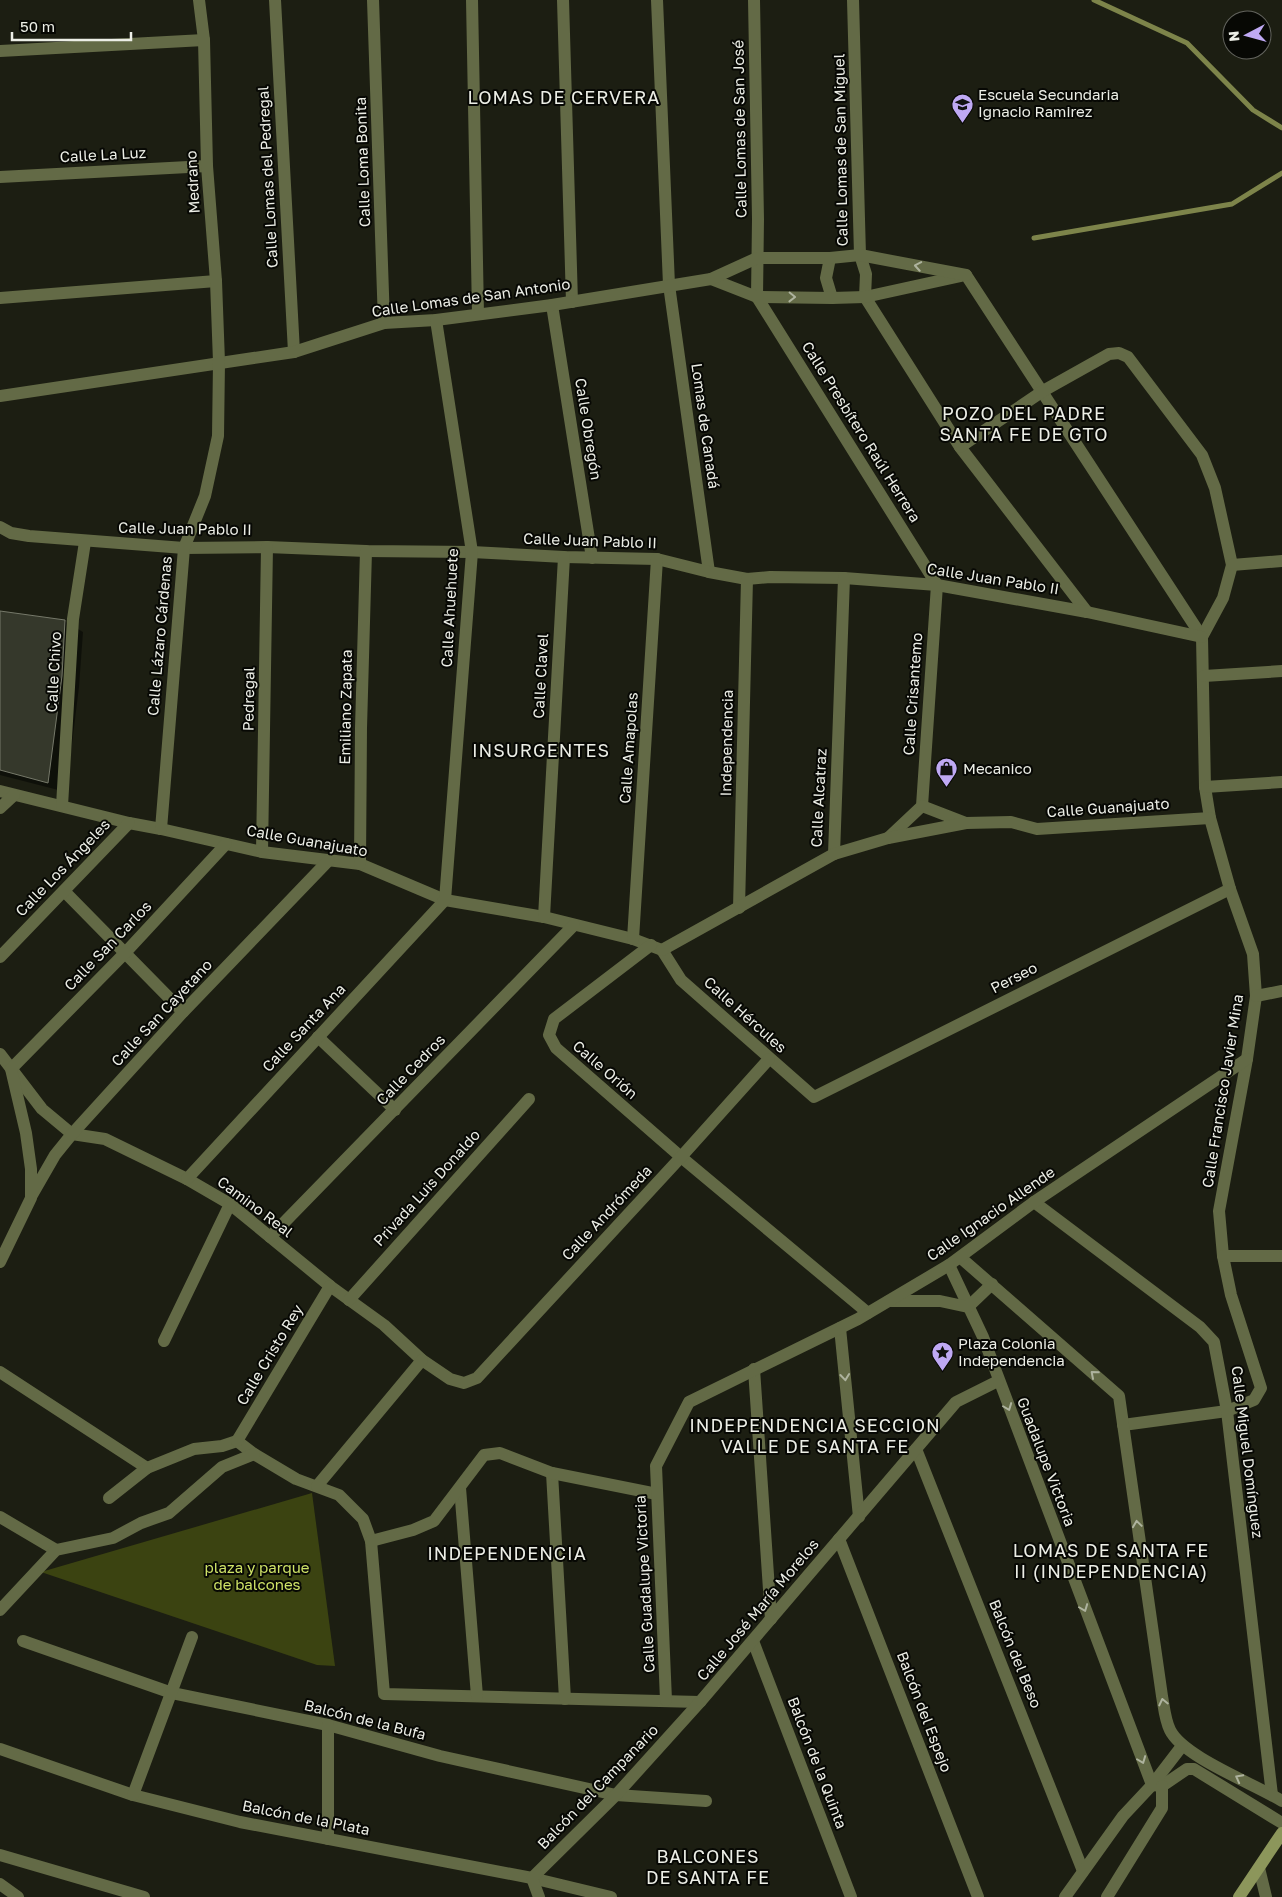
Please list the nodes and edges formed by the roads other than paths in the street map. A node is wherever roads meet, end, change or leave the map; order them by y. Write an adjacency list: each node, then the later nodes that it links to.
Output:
1 (199, 0): 9 (street, Medrano)
2 (275, 0): 29 (street, Calle Lomas del Pedregal)
3 (374, 0): 28 (street, Calle Loma Bonita)
4 (472, 0): 26 (street)
5 (563, 0): 24 (street)
6 (657, 0): 19 (street, Lomas de Canadá)
7 (754, 0): 14 (street, Calle Lomas de San José)
8 (853, 0): 13 (street, Calle Lomas de San Miguel)
9 (204, 40): 10 (street); 11 (street, Medrano)
10 (0, 51)
11 (207, 166): 12 (street, Calle La Luz); 18 (street, Medrano)
12 (0, 177)
13 (860, 255): 15 (street, Calle Lomas de San Antonio); 16 (street, Calle Lomas de San Antonio, one-way to 13); 21 (street, Calle Lomas de San Miguel)
14 (757, 258): 15 (street, Calle Lomas de San Antonio); 17 (street, Calle Lomas de San Antonio); 20 (street, Calle Lomas de San José)
15 (830, 258): 23 (street)
16 (966, 275): 21 (street, Calle Lomas de San Antonio); 31 (street)
17 (711, 279): 19 (street, Calle Lomas de San Antonio); 20 (street, Calle Lomas de San Antonio)
18 (216, 281): 22 (street); 30 (street, Medrano)
19 (669, 285): 24 (street, Calle Lomas de San Antonio); 45 (street, Lomas de Canadá)
20 (757, 297): 23 (street, Calle Lomas de San Antonio, one-way to 23); 48 (street, Calle Presbítero Raúl Herrera)
21 (865, 297): 23 (street, Calle Lomas de San Antonio); 33 (street)
22 (0, 298)
23 (832, 298)
24 (572, 302): 25 (street, Calle Lomas de San Antonio)
25 (552, 305): 26 (street, Calle Lomas de San Antonio); 41 (street, Calle Obregón)
26 (478, 314): 27 (street, Calle Lomas de San Antonio)
27 (436, 320): 28 (street, Calle Lomas de San Antonio); 39 (street, Calle Ahuehuete)
28 (384, 323): 29 (street, Calle Lomas de San Antonio)
29 (294, 352): 30 (street, Calle Lomas de San Antonio)
30 (219, 362): 32 (street, Calle Lomas de San Antonio); 37 (street, Calle Lázaro Cárdenas)
31 (1043, 391): 33 (street); 44 (street); 50 (street)
32 (0, 396)
33 (960, 447): 49 (street)
34 (0, 527): 35 (street, Calle Juan Pablo II)
35 (85, 542): 37 (street, Calle Juan Pablo II); 57 (street, Calle Chivo)
36 (268, 547): 37 (street, Calle Juan Pablo II); 38 (street, Calle Juan Pablo II); 66 (street, Pedregal)
37 (184, 548): 63 (street, Calle Lázaro Cárdenas)
38 (366, 551): 39 (street, Calle Juan Pablo II); 69 (street, Emiliano Zapata)
39 (472, 552): 40 (street, Calle Juan Pablo II); 72 (street, Calle Ahuehuete)
40 (564, 557): 41 (street, Calle Juan Pablo II); 74 (street, Calle Clavel)
41 (592, 558): 42 (street, Calle Juan Pablo II)
42 (657, 559): 45 (street, Calle Juan Pablo II); 76 (street, Calle Amapolas)
43 (1282, 561): 44 (street)
44 (1232, 565): 50 (street)
45 (708, 572): 47 (street, Calle Juan Pablo II)
46 (844, 578): 47 (street, Calle Juan Pablo II); 48 (street, Calle Juan Pablo II); 67 (street, Calle Alcatraz)
47 (747, 579): 73 (street, Independencia)
48 (937, 585): 49 (street, Calle Juan Pablo II); 58 (street, Calle Crisantemo)
49 (1087, 612): 50 (street, Calle Juan Pablo II)
50 (1202, 637): 52 (street, Calle Francisco Javier Mina)
51 (1282, 671): 52 (street)
52 (1204, 676): 54 (street, Calle Francisco Javier Mina)
53 (1282, 782): 54 (street)
54 (1205, 787): 60 (street, Calle Francisco Javier Mina)
55 (0, 791): 56 (street, Calle Guanajuato)
56 (14, 795): 57 (street, Calle Guanajuato); 59 (street)
57 (62, 806): 61 (street, Calle Guanajuato)
58 (922, 806): 62 (street); 64 (street)
59 (0, 808)
60 (1210, 818): 62 (street, Calle Guanajuato); 70 (street, Calle Francisco Javier Mina)
61 (129, 823): 63 (street, Calle Guanajuato); 71 (street, Calle Los Ángeles)
62 (966, 823): 64 (street, Calle Guanajuato)
63 (161, 829): 65 (street, Calle Guanajuato)
64 (888, 838): 67 (street, Calle Guanajuato)
65 (226, 844): 66 (street, Calle Guanajuato); 78 (street, Calle San Carlos)
66 (262, 852): 68 (street, Calle Guanajuato)
67 (834, 854): 73 (street, Calle Alcatraz)
68 (329, 860): 69 (street, Calle Guanajuato); 82 (street, Calle San Cayetano)
69 (360, 864): 72 (street, Calle Guanajuato)
70 (1230, 889): 81 (street, Calle Francisco Javier Mina); 88 (street, Perseo)
71 (64, 892): 78 (street); 79 (street, Calle Los Ángeles)
72 (445, 900): 74 (street, Calle Guanajuato); 83 (street, Calle Santa Ana)
73 (739, 908): 77 (street, Calle Alcatraz)
74 (544, 918): 75 (street, Calle Guanajuato)
75 (574, 925): 76 (street, Calle Guanajuato); 90 (street, Calle Cedros)
76 (633, 939): 77 (street, Calle Guanajuato)
77 (656, 947): 85 (street, Calle Hércules); 92 (street, Calle Orión)
78 (125, 953): 82 (street); 87 (street, Calle San Carlos)
79 (0, 957)
80 (1282, 992): 81 (street)
81 (1256, 996): 86 (street, Calle Francisco Javier Mina)
82 (184, 1012): 91 (street, Calle San Cayetano)
83 (318, 1037): 90 (street); 93 (street, Calle Santa Ana)
84 (0, 1054): 87 (street)
85 (770, 1059): 88 (street, Calle Hércules); 92 (street, Calle Andrómeda)
86 (1247, 1059): 95 (street, Calle Ignacio Allende); 98 (street, Calle Francisco Javier Mina)
87 (11, 1069): 91 (street); 94 (street, Calle San Cayetano)
88 (814, 1097)
89 (529, 1099): 105 (street, Privada Luis Donaldo)
90 (395, 1110): 97 (street, Calle Cedros)
91 (72, 1134): 93 (street, Camino Real); 94 (street, Calle San Cayetano)
92 (681, 1158): 108 (street, Calle Orión); 115 (street, Calle Andrómeda)
93 (187, 1179): 96 (street, Camino Real)
94 (31, 1198): 101 (street, Calle San Cayetano)
95 (1034, 1202): 100 (street, Calle Ignacio Allende); 116 (street, Calle Miguel Domínguez)
96 (230, 1204): 97 (street, Camino Real); 110 (street)
97 (270, 1237): 104 (street, Camino Real)
98 (1223, 1256): 99 (street); 116 (street, Calle Francisco Javier Mina)
99 (1282, 1256)
100 (961, 1258): 102 (street, Calle Ignacio Allende); 103 (street)
101 (0, 1262)
102 (949, 1265): 106 (street, Calle Ignacio Allende); 107 (street, Guadalupe Victoria)
103 (992, 1284): 107 (street); 117 (street, one-way to 103)
104 (330, 1286): 105 (street, Camino Real); 118 (street, Calle Cristo Rey)
105 (350, 1300): 111 (street, Camino Real)
106 (889, 1301): 107 (street); 108 (street, Calle Ignacio Allende)
107 (968, 1307): 114 (street, Guadalupe Victoria)
108 (868, 1313): 109 (street, Calle Ignacio Allende)
109 (840, 1328): 112 (street, Calle Ignacio Allende); 129 (street, one-way to 129)
110 (164, 1342)
111 (422, 1360): 115 (street, Camino Real); 124 (street)
112 (754, 1368): 121 (street, Calle Ignacio Allende); 134 (street)
113 (0, 1372): 122 (street)
114 (998, 1381): 119 (street, Calle José María Morelos); 146 (street, Guadalupe Victoria, one-way to 146)
115 (464, 1383)
116 (1227, 1411): 117 (street); 149 (street, Calle Miguel Domínguez)
117 (1123, 1425): 144 (street, one-way to 117)
118 (237, 1441): 120 (street); 122 (street)
119 (916, 1449): 129 (street, Calle José María Morelos); 156 (street, Balcón del Beso)
120 (254, 1454): 124 (street); 132 (street)
121 (656, 1466): 126 (street, Calle Guadalupe Victoria)
122 (148, 1468): 127 (street)
123 (552, 1473): 125 (street); 126 (street); 140 (street)
124 (317, 1486): 131 (street)
125 (460, 1488): 131 (street); 139 (street)
126 (657, 1494): 141 (street, Calle Guadalupe Victoria)
127 (109, 1498)
128 (0, 1517): 132 (street)
129 (859, 1517): 130 (street, Calle José María Morelos)
130 (839, 1539): 134 (street, Calle José María Morelos); 164 (street, Balcón del Espejo)
131 (371, 1542): 139 (street, Calle José María Morelos)
132 (56, 1550): 133 (street)
133 (0, 1610)
134 (771, 1619): 137 (street, Calle José María Morelos)
135 (192, 1637): 138 (street)
136 (23, 1641): 138 (street, Balcón de la Bufa)
137 (753, 1641): 142 (street, Calle José María Morelos); 163 (street, Balcón de la Quinta)
138 (172, 1693): 143 (street, Balcón de la Bufa); 147 (street)
139 (477, 1696): 140 (street, Calle José María Morelos)
140 (565, 1699): 141 (street, Calle José María Morelos)
141 (666, 1700): 142 (street, Calle José María Morelos)
142 (700, 1702): 148 (street, Balcón del Campanario)
143 (328, 1726): 148 (street, Balcón de la Bufa); 153 (street)
144 (1182, 1746): 146 (street); 149 (street, one-way to 144)
145 (0, 1749): 147 (street, Balcón de la Plata)
146 (1157, 1785): 151 (street); 156 (street); 166 (street)
147 (133, 1795): 153 (street, Balcón de la Plata)
148 (616, 1795): 150 (street, Balcón de la Bufa); 157 (street, Balcón del Campanario)
149 (1277, 1798)
150 (706, 1801)
151 (1282, 1823)
152 (1282, 1834): 155 (street)
153 (328, 1839): 157 (street, Balcón de la Plata)
154 (0, 1855): 160 (street)
155 (1259, 1868): 167 (street); 168 (street)
156 (1083, 1871): 165 (street)
157 (532, 1878): 161 (street); 162 (street, Balcón de la Plata)
158 (0, 1884): 159 (street)
159 (18, 1897)
160 (144, 1897)
161 (539, 1897)
162 (610, 1897)
163 (851, 1897)
164 (978, 1897)
165 (1065, 1897)
166 (1107, 1897)
167 (1240, 1897)
168 (1266, 1897)

